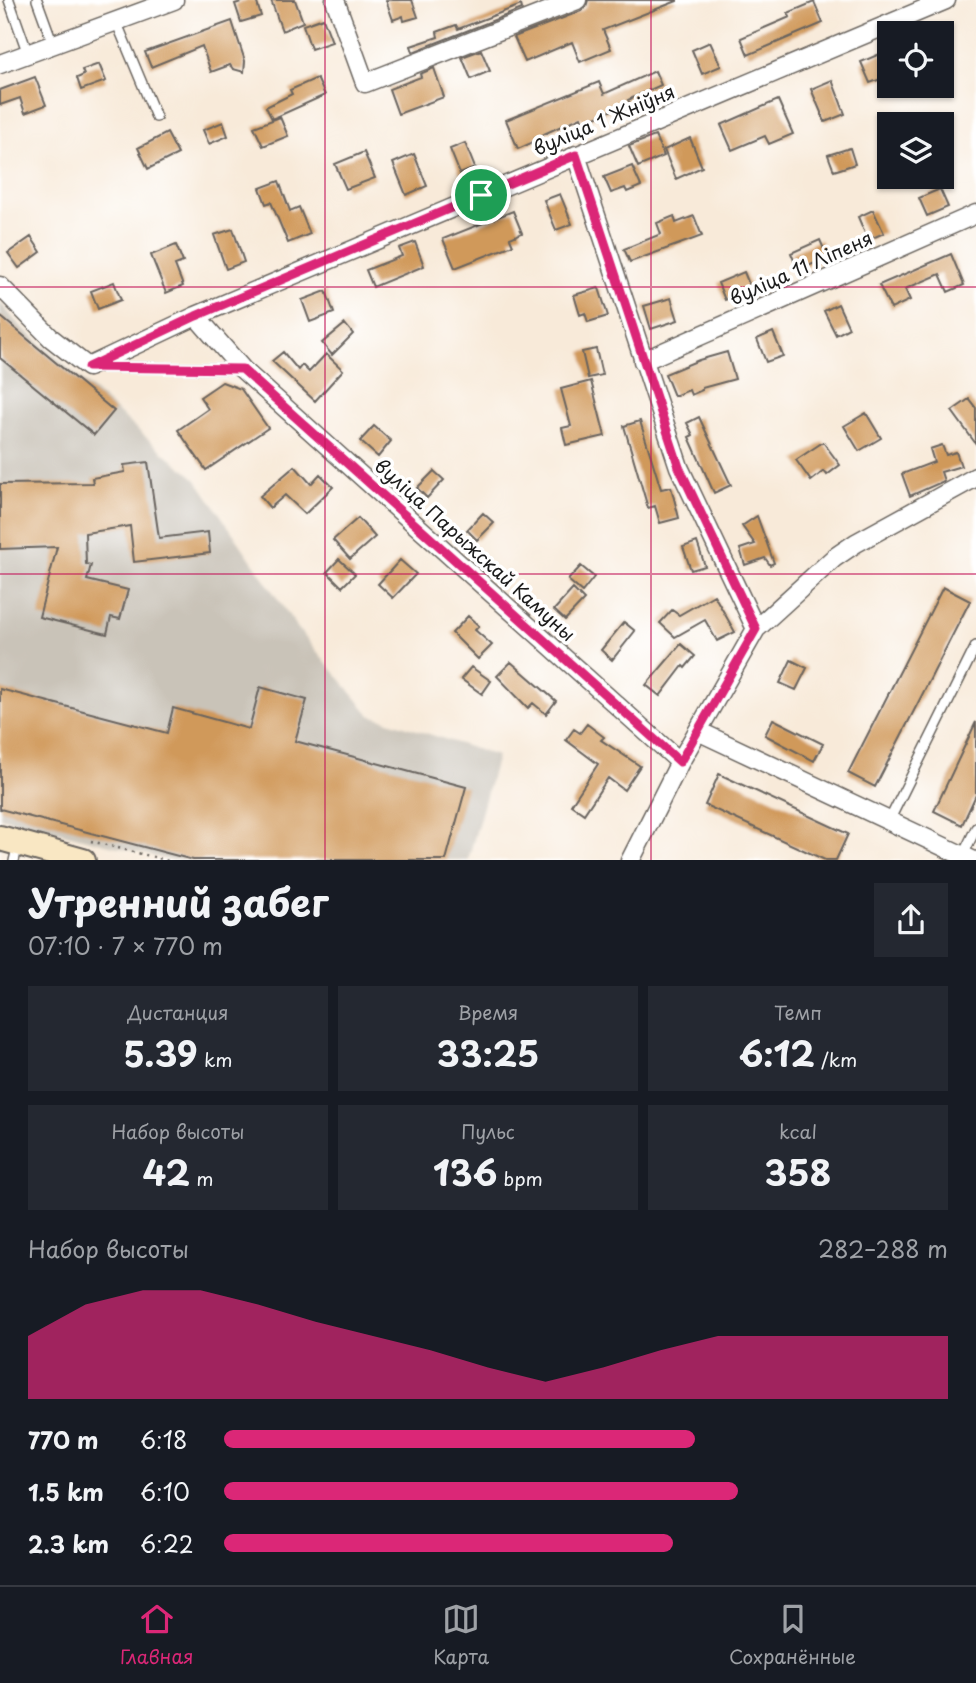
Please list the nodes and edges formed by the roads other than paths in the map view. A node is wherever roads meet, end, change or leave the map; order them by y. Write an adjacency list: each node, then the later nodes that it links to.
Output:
1 (9, 0): 10 (lane)
2 (37, 0): 9 (lane)
3 (174, 0): 8 (street)
4 (335, 0): 7 (street)
5 (578, 0): 7 (street)
6 (946, 0): 13 (street, вуліца 1 Жніўня)
7 (540, 7)
8 (116, 21): 9 (street); 12 (lane)
9 (54, 44): 10 (street)
10 (28, 54): 11 (street)
11 (0, 65)
12 (156, 117)
13 (576, 155): 16 (street, вуліца 1 Жніўня); 17 (street)
14 (976, 214): 17 (street, вуліца 11 Ліпеня)
15 (0, 286): 18 (street)
16 (196, 316): 18 (street, вуліца 1 Жніўня); 19 (street, вуліца Парыжскай Камуны)
17 (643, 361): 21 (street)
18 (88, 367): 19 (lane)
19 (242, 369): 24 (street, вуліца Парыжскай Камуны)
20 (976, 477): 21 (street)
21 (756, 629): 23 (street)
22 (976, 646): 25 (lane)
23 (698, 731): 24 (street); 25 (street)
24 (680, 762): 30 (street)
25 (889, 821): 28 (street)
26 (976, 828): 28 (lane)
27 (11, 847): 29 (main road)
28 (969, 858)
29 (83, 860)
30 (630, 860)

